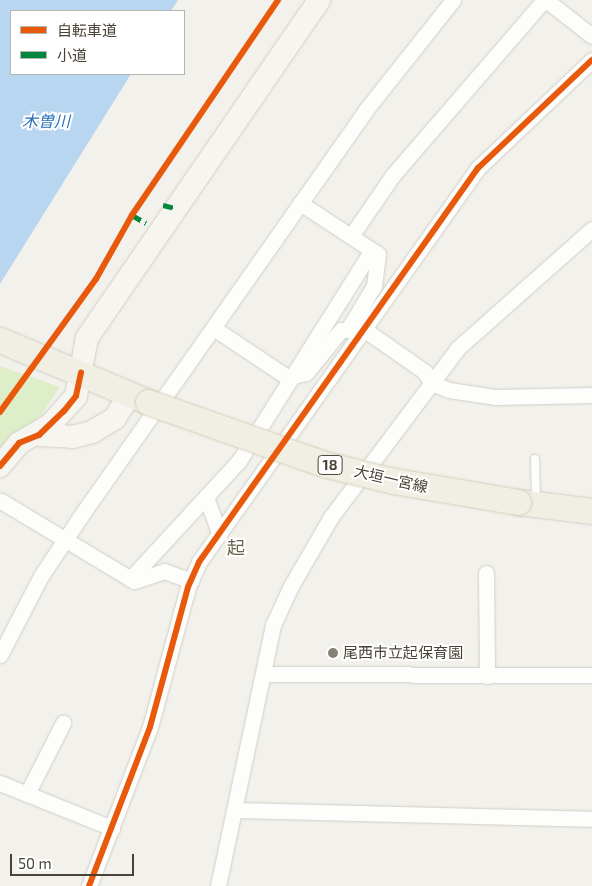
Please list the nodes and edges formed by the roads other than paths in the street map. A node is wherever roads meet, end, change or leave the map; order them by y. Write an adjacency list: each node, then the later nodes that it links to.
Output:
1 (319, 0): 14 (street)
2 (454, 0): 6 (street)
3 (548, 1): 4 (street); 8 (street)
4 (592, 36)
5 (592, 60): 12 (street)
6 (300, 203): 8 (street); 10 (street)
7 (592, 230): 16 (street)
8 (351, 236): 9 (street)
9 (372, 250): 11 (street); 15 (street)
10 (215, 330): 15 (street); 27 (street)
11 (348, 330): 12 (street); 15 (street)
12 (366, 330): 16 (street); 26 (street)
13 (0, 340): 14 (main road, 大垣一宮線 / 18)
14 (81, 373): 18 (main road, 大垣一宮線 / 18); 19 (street)
15 (294, 375): 22 (street)
16 (430, 383): 17 (street); 32 (street)
17 (592, 395)
18 (139, 398): 19 (street); 24 (main road, 大垣一宮線 / 18, bridge)
19 (39, 434): 21 (street)
20 (535, 459): 24 (lane)
21 (0, 466)
22 (206, 497): 26 (street); 29 (street)
23 (1, 501): 27 (street)
24 (527, 503): 25 (main road, 大垣一宮線 / 18)
25 (592, 510)
26 (220, 535): 30 (street)
27 (64, 539): 29 (street); 31 (street)
28 (486, 573): 34 (street)
29 (130, 579): 30 (street)
30 (191, 581): 40 (street)
31 (0, 655)
32 (265, 674): 34 (street); 38 (street)
33 (592, 675): 34 (street)
34 (487, 676)
35 (63, 723): 37 (street)
36 (0, 783): 37 (street)
37 (28, 794): 40 (street)
38 (235, 810): 39 (street); 42 (street)
39 (592, 819)
40 (112, 828): 41 (street)
41 (89, 886)
42 (218, 886)

